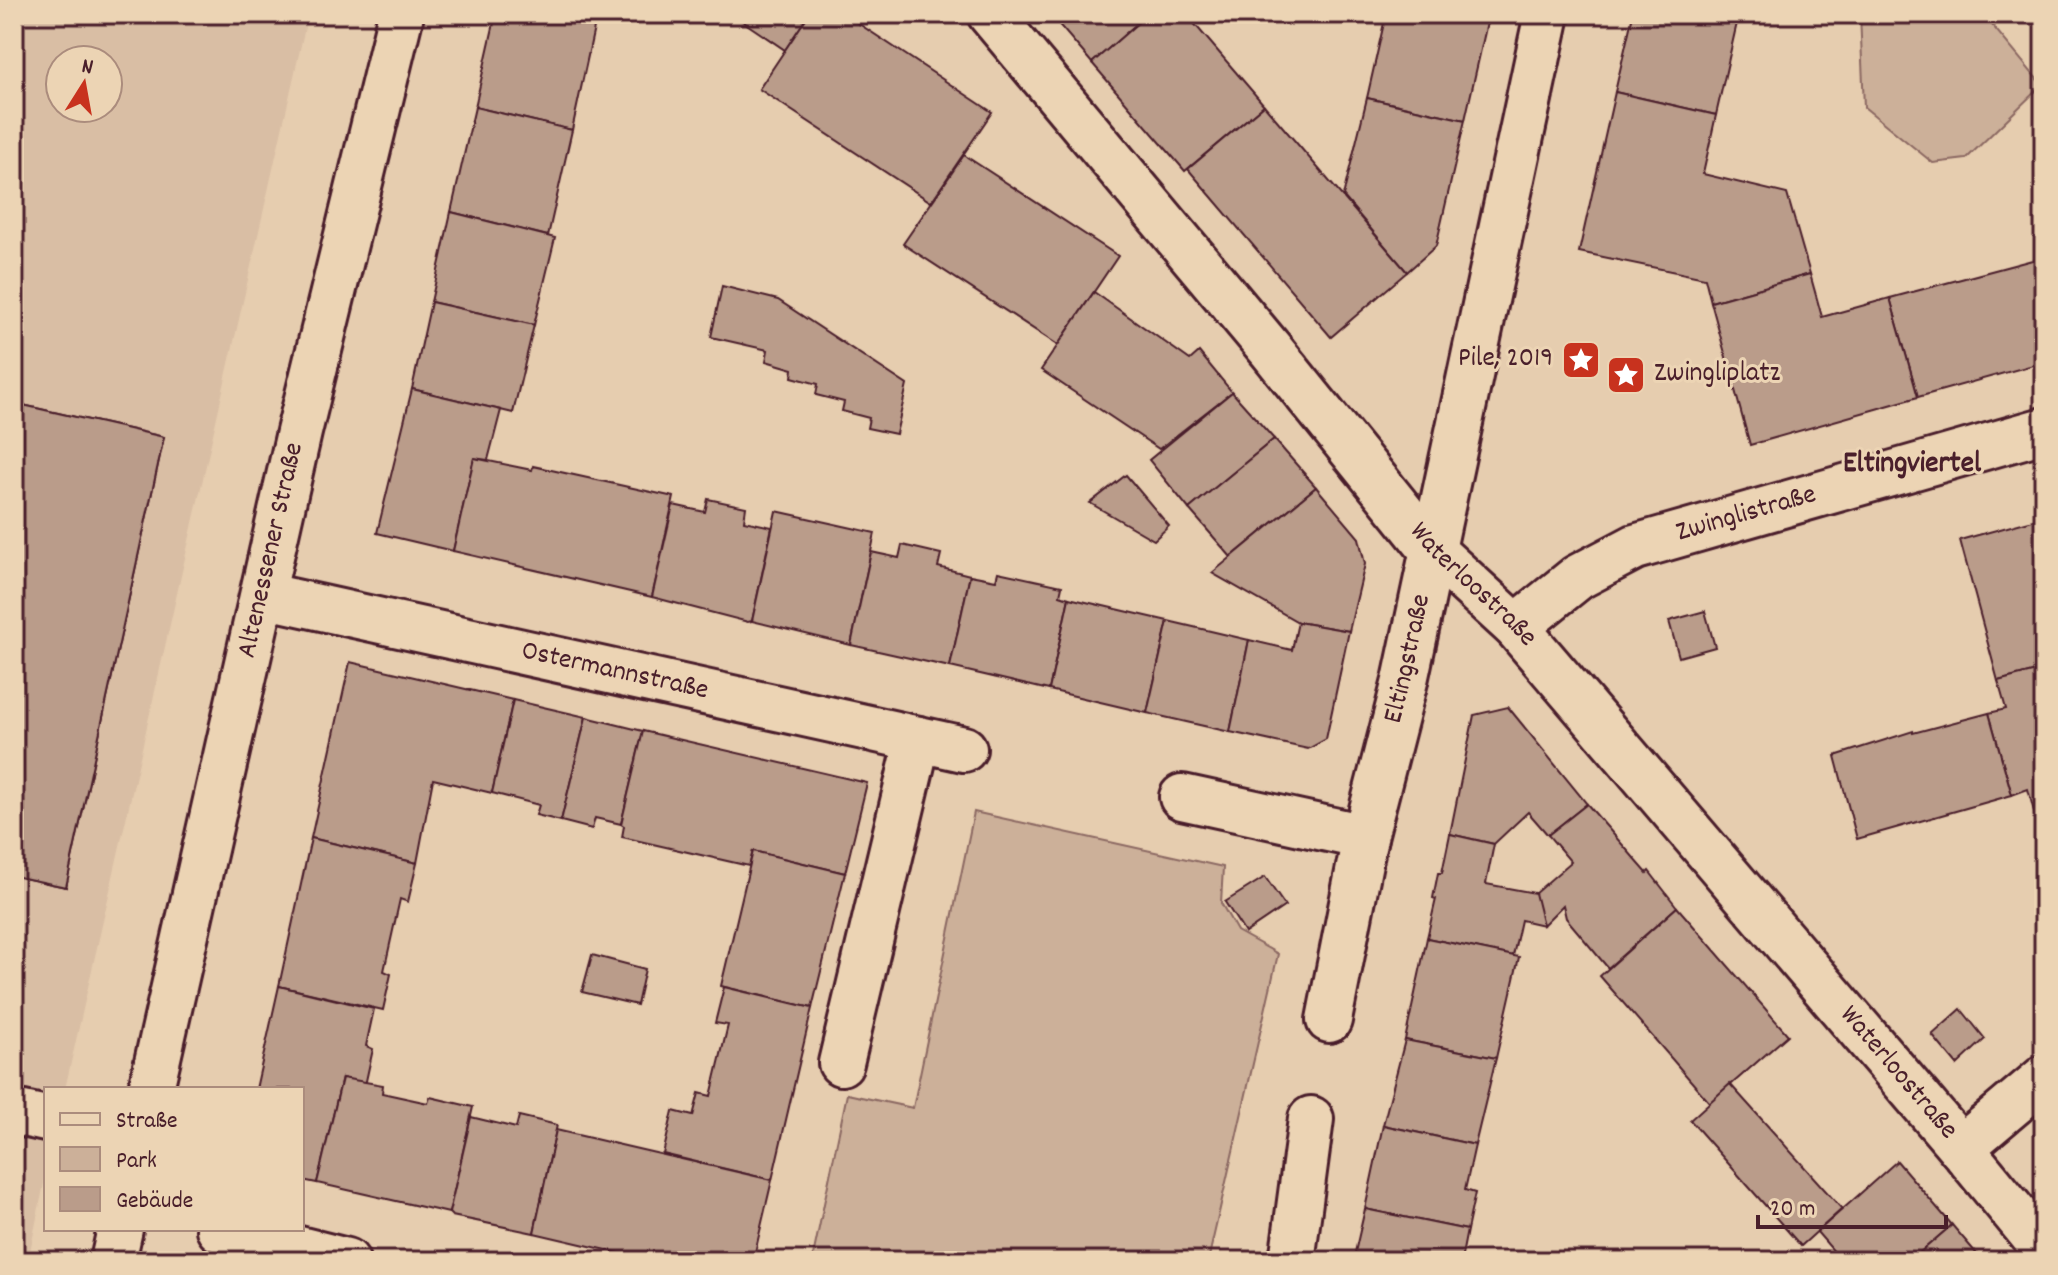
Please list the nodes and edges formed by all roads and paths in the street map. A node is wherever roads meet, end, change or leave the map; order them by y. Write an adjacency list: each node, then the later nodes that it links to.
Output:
1 (401, 14): 6 (street, Altenessener Straße)
2 (990, 14): 5 (street, Waterloostraße)
3 (1547, 14): 5 (street, Eltingstraße)
4 (2044, 430): 7 (street, Zwinglistraße)
5 (1433, 551): 7 (street, Waterloostraße); 11 (street, Eltingstraße)
6 (263, 595): 8 (street, Ostermannstraße); 15 (street, Altenessener Straße)
7 (1516, 627): 19 (street, Waterloostraße)
8 (918, 739): 9 (street, Ostermannstraße); 13 (street)
9 (964, 749)
10 (1182, 797): 11 (street)
11 (1365, 837): 12 (street, Eltingstraße)
12 (1329, 1020)
13 (841, 1063)
14 (2044, 1078): 19 (street, Waterloostraße)
15 (151, 1087)
16 (14, 1112): 17 (street)
17 (44, 1119)
18 (1311, 1119): 25 (street)
19 (1961, 1148): 22 (street, Waterloostraße)
20 (120, 1231): 23 (street)
21 (227, 1231): 24 (street)
22 (2044, 1249)
23 (113, 1261)
24 (347, 1261)
25 (1292, 1261)

